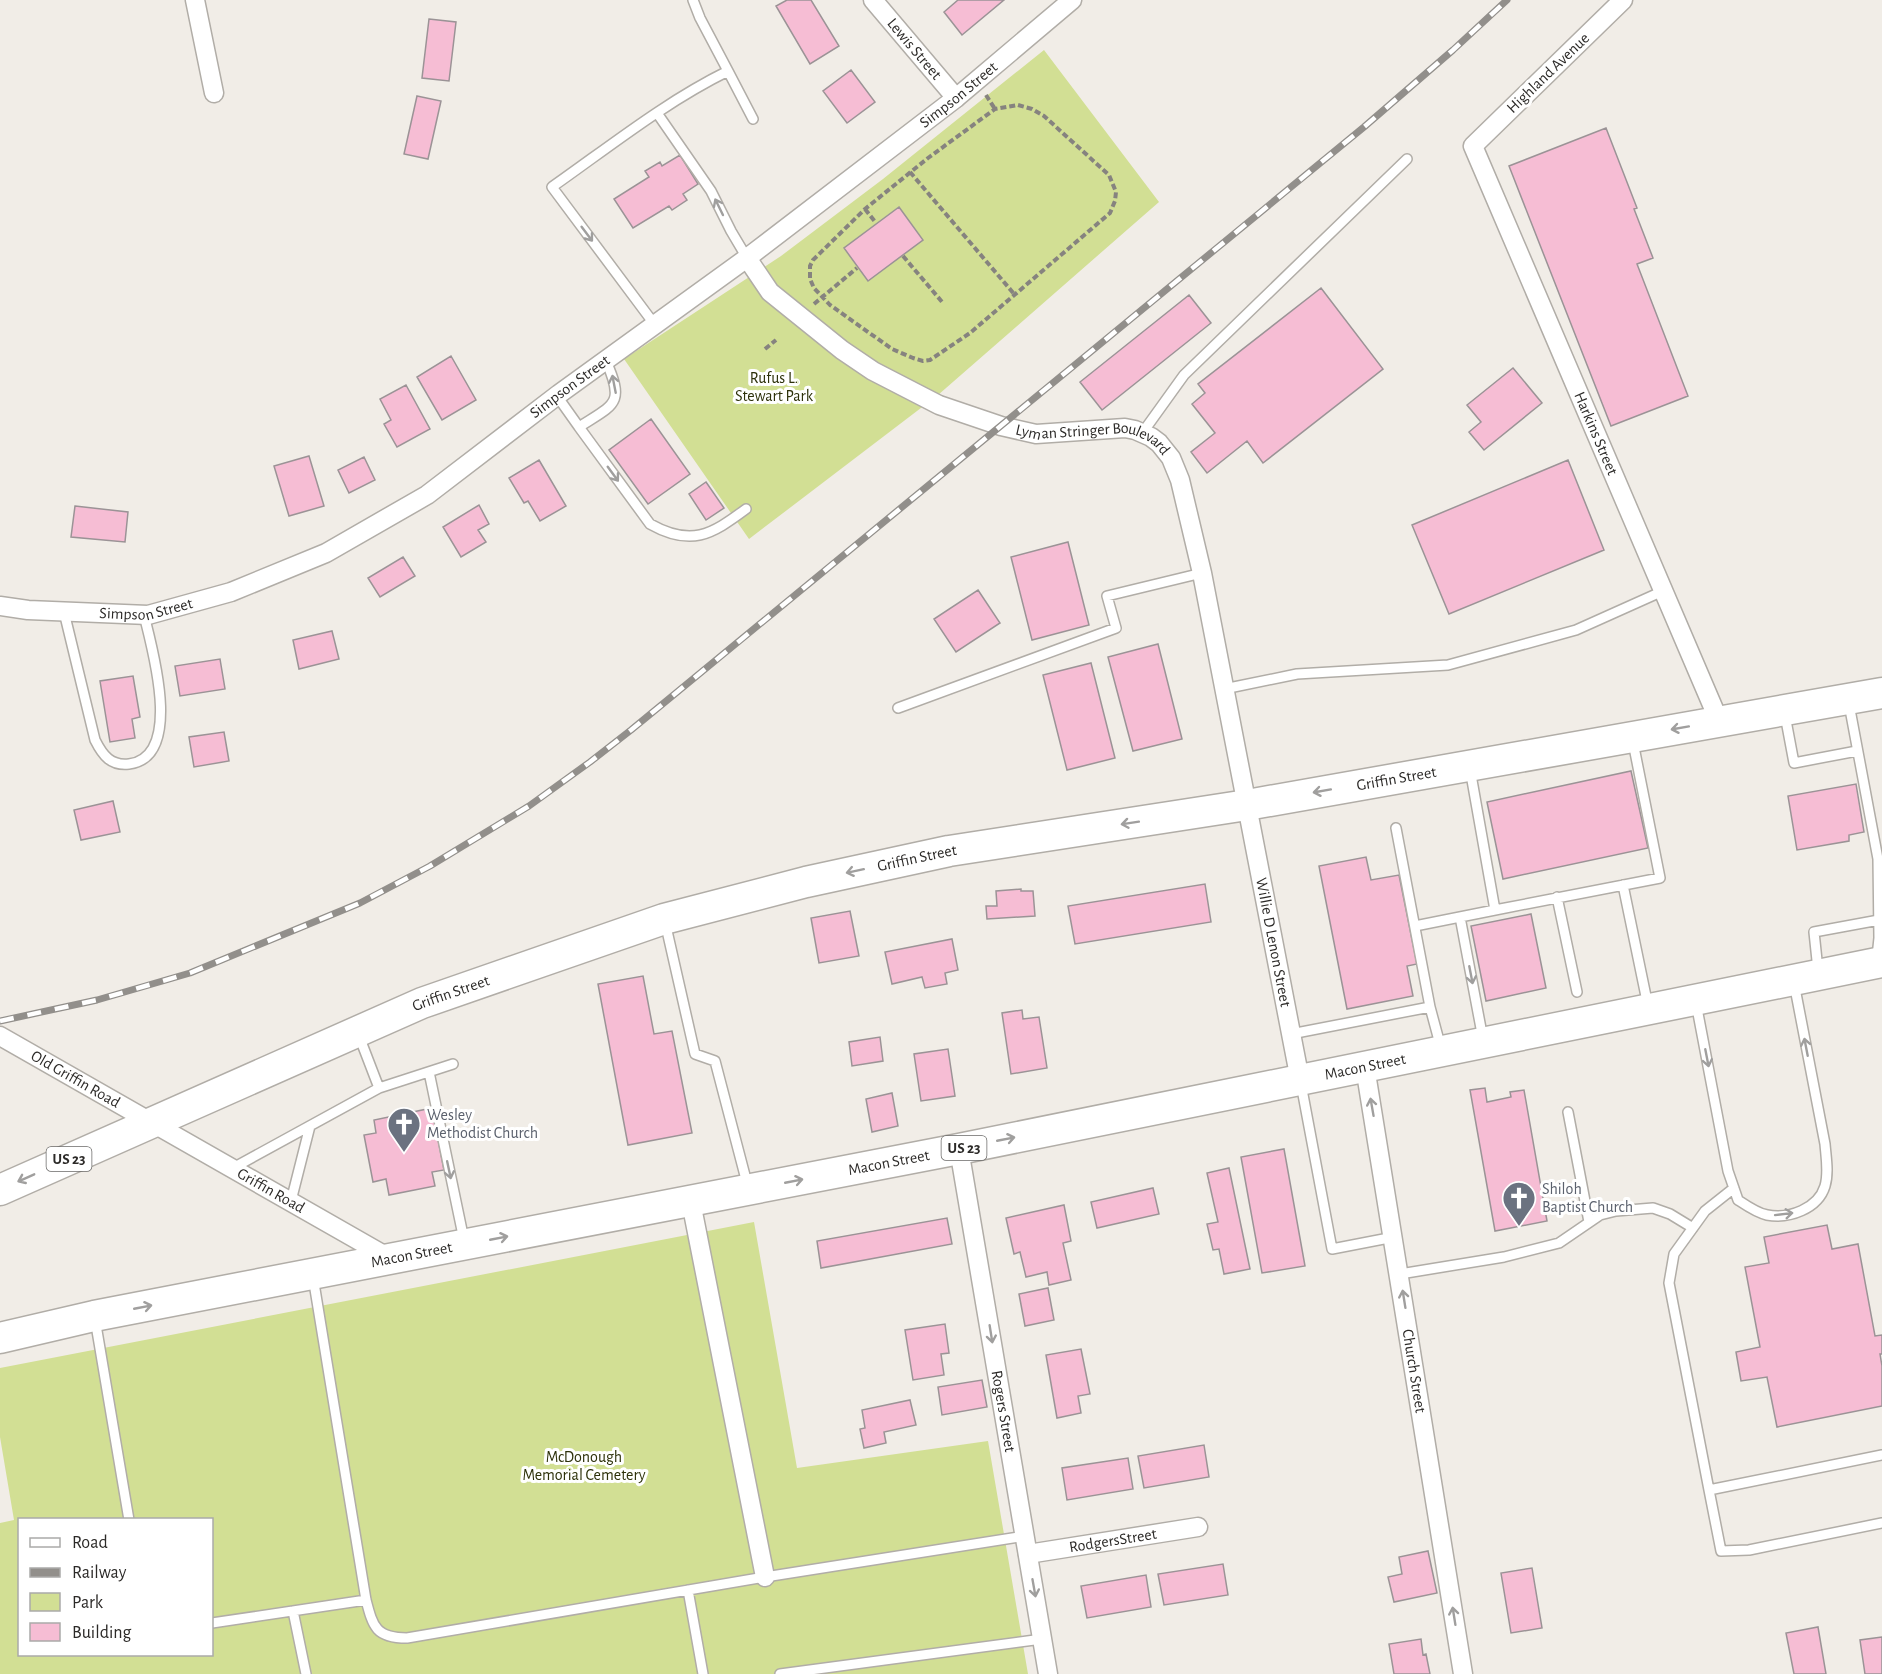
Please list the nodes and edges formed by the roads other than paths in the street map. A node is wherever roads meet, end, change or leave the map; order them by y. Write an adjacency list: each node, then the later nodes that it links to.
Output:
1 (195, 0): 7 (street)
2 (693, 0): 6 (lane)
3 (873, 0): 8 (street, Lewis Street)
4 (1072, 0): 8 (street, Simpson Street)
5 (1623, 0): 11 (street, Highland Avenue)
6 (728, 71): 9 (lane); 10 (lane)
7 (214, 93)
8 (956, 98): 13 (street, Simpson Street)
9 (657, 113): 13 (lane, one-way to 9); 14 (lane, one-way to 14)
10 (753, 119)
11 (1473, 146): 21 (street, Harkins Street)
12 (1407, 159): 18 (lane)
13 (747, 258): 14 (street, Simpson Street); 18 (street, Lyman Stringer Boulevard)
14 (655, 325): 15 (street, Simpson Street)
15 (606, 361): 16 (street, Simpson Street); 17 (lane, one-way to 15)
16 (557, 396): 17 (lane); 24 (street, Simpson Street)
17 (579, 427): 19 (lane, one-way to 19)
18 (1143, 432): 20 (street, Lyman Stringer Boulevard)
19 (746, 509)
20 (1202, 573): 25 (street, Lyman Stringer Boulevard); 28 (lane)
21 (1663, 591): 25 (lane); 30 (street, Harkins Street)
22 (0, 606): 23 (street, Simpson Street)
23 (64, 612): 24 (street, Simpson Street); 24 (lane)
24 (144, 615)
25 (1224, 689): 34 (street, Lyman Stringer Boulevard)
26 (1882, 693): 27 (main road, Griffin Street / US 23)
27 (1848, 699): 29 (main road, Griffin Street / US 23); 32 (lane)
28 (897, 708)
29 (1784, 710): 30 (main road, Griffin Street / US 23); 32 (lane)
30 (1719, 721): 31 (main road, Griffin Street / US 23, one-way to 31)
31 (1632, 737): 33 (main road, Griffin Street / US 23); 36 (lane)
32 (1857, 751): 41 (lane)
33 (1469, 765): 34 (main road, Griffin Street / US 23, one-way to 34); 38 (lane)
34 (1247, 805): 40 (main road, Griffin Street / US 23, one-way to 40); 50 (street, Willie D Lenon Street)
35 (1396, 828): 42 (lane)
36 (1623, 885): 37 (lane); 48 (lane)
37 (1557, 897): 38 (lane); 45 (lane)
38 (1495, 910): 39 (lane)
39 (1460, 917): 42 (lane); 52 (lane, one-way to 52)
40 (664, 920): 49 (main road, Griffin Street / US 23); 66 (lane)
41 (1879, 920): 43 (lane); 44 (lane)
42 (1415, 926): 47 (lane)
43 (1879, 963): 44 (main road, Macon Street / US 23)
44 (1806, 978): 46 (main road, Macon Street / US 23); 64 (lane, one-way to 44)
45 (1577, 992)
46 (1695, 1001): 48 (main road, Macon Street / US 23); 64 (lane, one-way to 64)
47 (1431, 1007): 50 (lane); 53 (lane)
48 (1649, 1010): 52 (main road, Macon Street / US 23)
49 (357, 1031): 58 (lane); 60 (main road, Griffin Street / US 23)
50 (1291, 1034): 57 (street, Willie D Lenon Street)
51 (0, 1036): 60 (street, Old Griffin Road)
52 (1484, 1044): 53 (main road, Macon Street / US 23)
53 (1442, 1052): 55 (main road, Macon Street / US 23)
54 (453, 1064): 56 (lane)
55 (1365, 1067): 57 (main road, Macon Street / US 23); 71 (street, Church Street, one-way to 55)
56 (429, 1072): 58 (lane); 72 (lane, one-way to 72)
57 (1300, 1080): 62 (main road, Macon Street / US 23, one-way to 57); 71 (lane)
58 (379, 1088): 61 (lane)
59 (1568, 1112): 69 (lane)
60 (151, 1122): 63 (street, Griffin Road); 65 (main road, Griffin Street / US 23, one-way to 65)
61 (310, 1126): 63 (lane); 67 (lane)
62 (959, 1149): 66 (main road, Macon Street / US 23, one-way to 62); 85 (street, Rogers Street, one-way to 85)
63 (233, 1168): 67 (street, Griffin Road)
64 (1734, 1188): 70 (lane)
65 (0, 1190)
66 (748, 1190): 68 (main road, Macon Street / US 23)
67 (291, 1201): 73 (street, Griffin Road)
68 (690, 1202): 72 (main road, Macon Street / US 23, one-way to 68); 86 (street)
69 (1589, 1222): 70 (lane); 75 (lane)
70 (1693, 1228): 81 (lane)
71 (1394, 1237): 75 (street, Church Street)
72 (465, 1245): 73 (main road, Macon Street / US 23)
73 (391, 1259): 74 (main road, Macon Street / US 23)
74 (312, 1274): 76 (main road, Macon Street / US 23, one-way to 74); 88 (lane)
75 (1400, 1274): 96 (street, Church Street, one-way to 75)
76 (94, 1316): 78 (main road, Macon Street / US 23); 82 (lane)
77 (0, 1327): 78 (main road)
78 (45, 1328): 79 (main road, Macon Street / US 23)
79 (0, 1338)
80 (1882, 1455): 81 (lane)
81 (1709, 1490): 83 (lane)
82 (129, 1518)
83 (1882, 1523)
84 (1198, 1527): 85 (street, RodgersStreet)
85 (1026, 1545): 86 (lane); 91 (street, Rogers Street, one-way to 91)
86 (765, 1577): 87 (lane)
87 (688, 1590): 88 (lane); 93 (lane)
88 (366, 1600): 89 (lane)
89 (293, 1611): 90 (lane); 92 (lane)
90 (213, 1623)
91 (1042, 1639): 94 (lane); 95 (street, Rogers Street)
92 (306, 1674)
93 (703, 1674)
94 (780, 1674)
95 (1048, 1674)
96 (1463, 1674)

